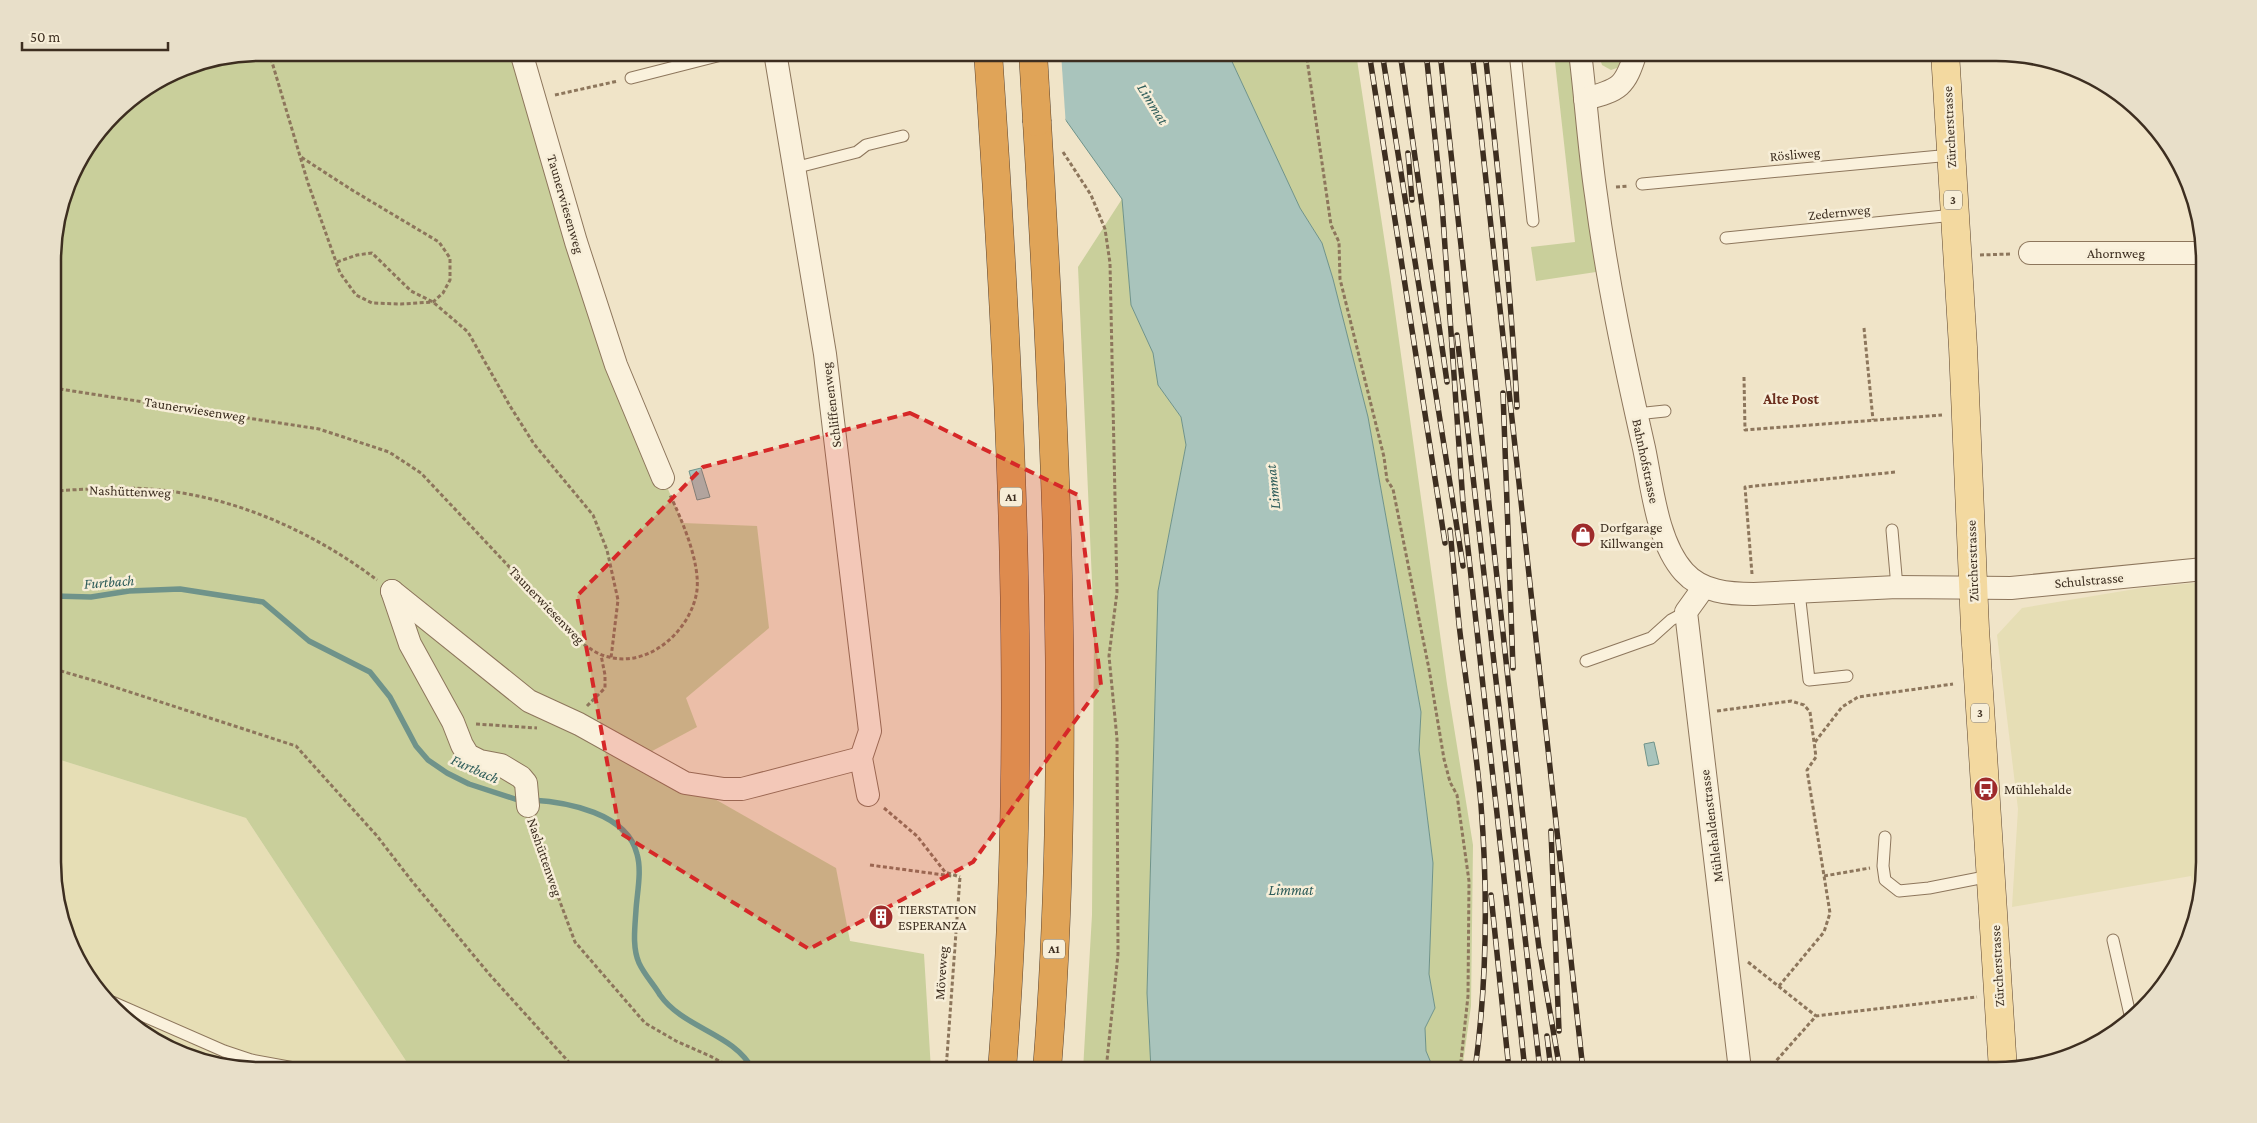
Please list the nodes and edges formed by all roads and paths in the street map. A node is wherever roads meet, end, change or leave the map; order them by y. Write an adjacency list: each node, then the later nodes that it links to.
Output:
1 (272, 61): 18 (path)
2 (524, 61): 14 (street, Taunerwiesenweg)
3 (698, 61): 12 (lane)
4 (776, 61): 19 (street, Schliffenenweg)
5 (989, 61): 79 (highway, A1)
6 (1034, 61): 80 (highway, A1, bridge)
7 (1307, 61): 82 (path)
8 (1516, 61): 22 (lane)
9 (1581, 61): 13 (street, Bahnhofstrasse)
10 (1633, 61): 13 (street)
11 (1946, 61): 17 (main road, Zürcherstrasse / 3)
12 (631, 78): 14 (path)
13 (1585, 99): 33 (street, Bahnhofstrasse)
14 (535, 100): 37 (street, Taunerwiesenweg)
15 (903, 136): 19 (lane)
16 (1060, 147): 81 (path)
17 (1951, 155): 20 (lane, Rösliweg); 21 (main road, Zürcherstrasse / 3)
18 (301, 158): 27 (path); 28 (path)
19 (794, 168): 58 (street, Schliffenenweg)
20 (1642, 184)
21 (1954, 215): 23 (lane, Zedernweg); 26 (main road, Zürcherstrasse / 3)
22 (1533, 221)
23 (1726, 238)
24 (2195, 252): 25 (street, Ahornweg)
25 (2030, 253): 26 (path)
26 (1957, 256): 34 (main road, Zürcherstrasse / 3)
27 (337, 262): 28 (path); 28 (path)
28 (433, 302): 49 (path)
29 (1864, 328): 35 (path)
30 (1744, 377): 35 (path)
31 (61, 389): 48 (path, Taunerwiesenweg)
32 (1665, 411): 33 (lane)
33 (1636, 414): 41 (street, Bahnhofstrasse)
34 (1966, 415): 35 (path); 43 (main road, Zürcherstrasse / 3)
35 (1873, 420)
36 (1896, 472): 46 (path)
37 (663, 478): 49 (path, Taunerwiesenweg)
38 (61, 491): 44 (path, Nashüttenweg)
39 (1892, 530): 42 (lane)
40 (2196, 571): 43 (street, Schulstrasse)
41 (1704, 587): 46 (street, Bahnhofstrasse); 47 (street)
42 (1897, 587): 43 (street, Bahnhofstrasse); 45 (street, Bahnhofstrasse)
43 (1974, 588): 65 (main road, Zürcherstrasse / 3)
44 (392, 591): 55 (street); 56 (street)
45 (1799, 592): 46 (street, Bahnhofstrasse); 52 (lane)
46 (1754, 594)
47 (1686, 612): 50 (lane); 54 (street, Mühlehaldenstrasse)
48 (601, 654): 49 (path, Taunerwiesenweg); 55 (path)
49 (611, 658)
50 (1586, 661)
51 (61, 671): 76 (path)
52 (1847, 676)
53 (1953, 684): 57 (path)
54 (1698, 714): 57 (path); 68 (street, Mühlehaldenstrasse)
55 (569, 719): 56 (path); 58 (street)
56 (453, 722): 60 (street)
57 (1814, 742): 64 (path)
58 (861, 758): 59 (street, Schliffenenweg)
59 (868, 796): 66 (path)
60 (528, 799): 77 (path, Nashüttenweg)
61 (1885, 836): 63 (lane)
62 (870, 865): 66 (path)
63 (1883, 866): 64 (path); 65 (lane)
64 (1824, 876): 69 (path)
65 (1992, 876): 74 (main road, Zürcherstrasse / 3)
66 (960, 877): 78 (path, Möveweg)
67 (2112, 940): 72 (lane)
68 (1725, 943): 69 (path); 83 (street, Mühlehaldenstrasse)
69 (1780, 986): 73 (path)
70 (1982, 996): 73 (path)
71 (124, 1007): 75 (lane)
72 (2129, 1011)
73 (1816, 1016): 84 (path)
74 (2003, 1061)
75 (262, 1062)
76 (569, 1062)
77 (721, 1062)
78 (947, 1062)
79 (1002, 1062)
80 (1047, 1062)
81 (1107, 1062)
82 (1461, 1062)
83 (1739, 1062)
84 (1775, 1062)

